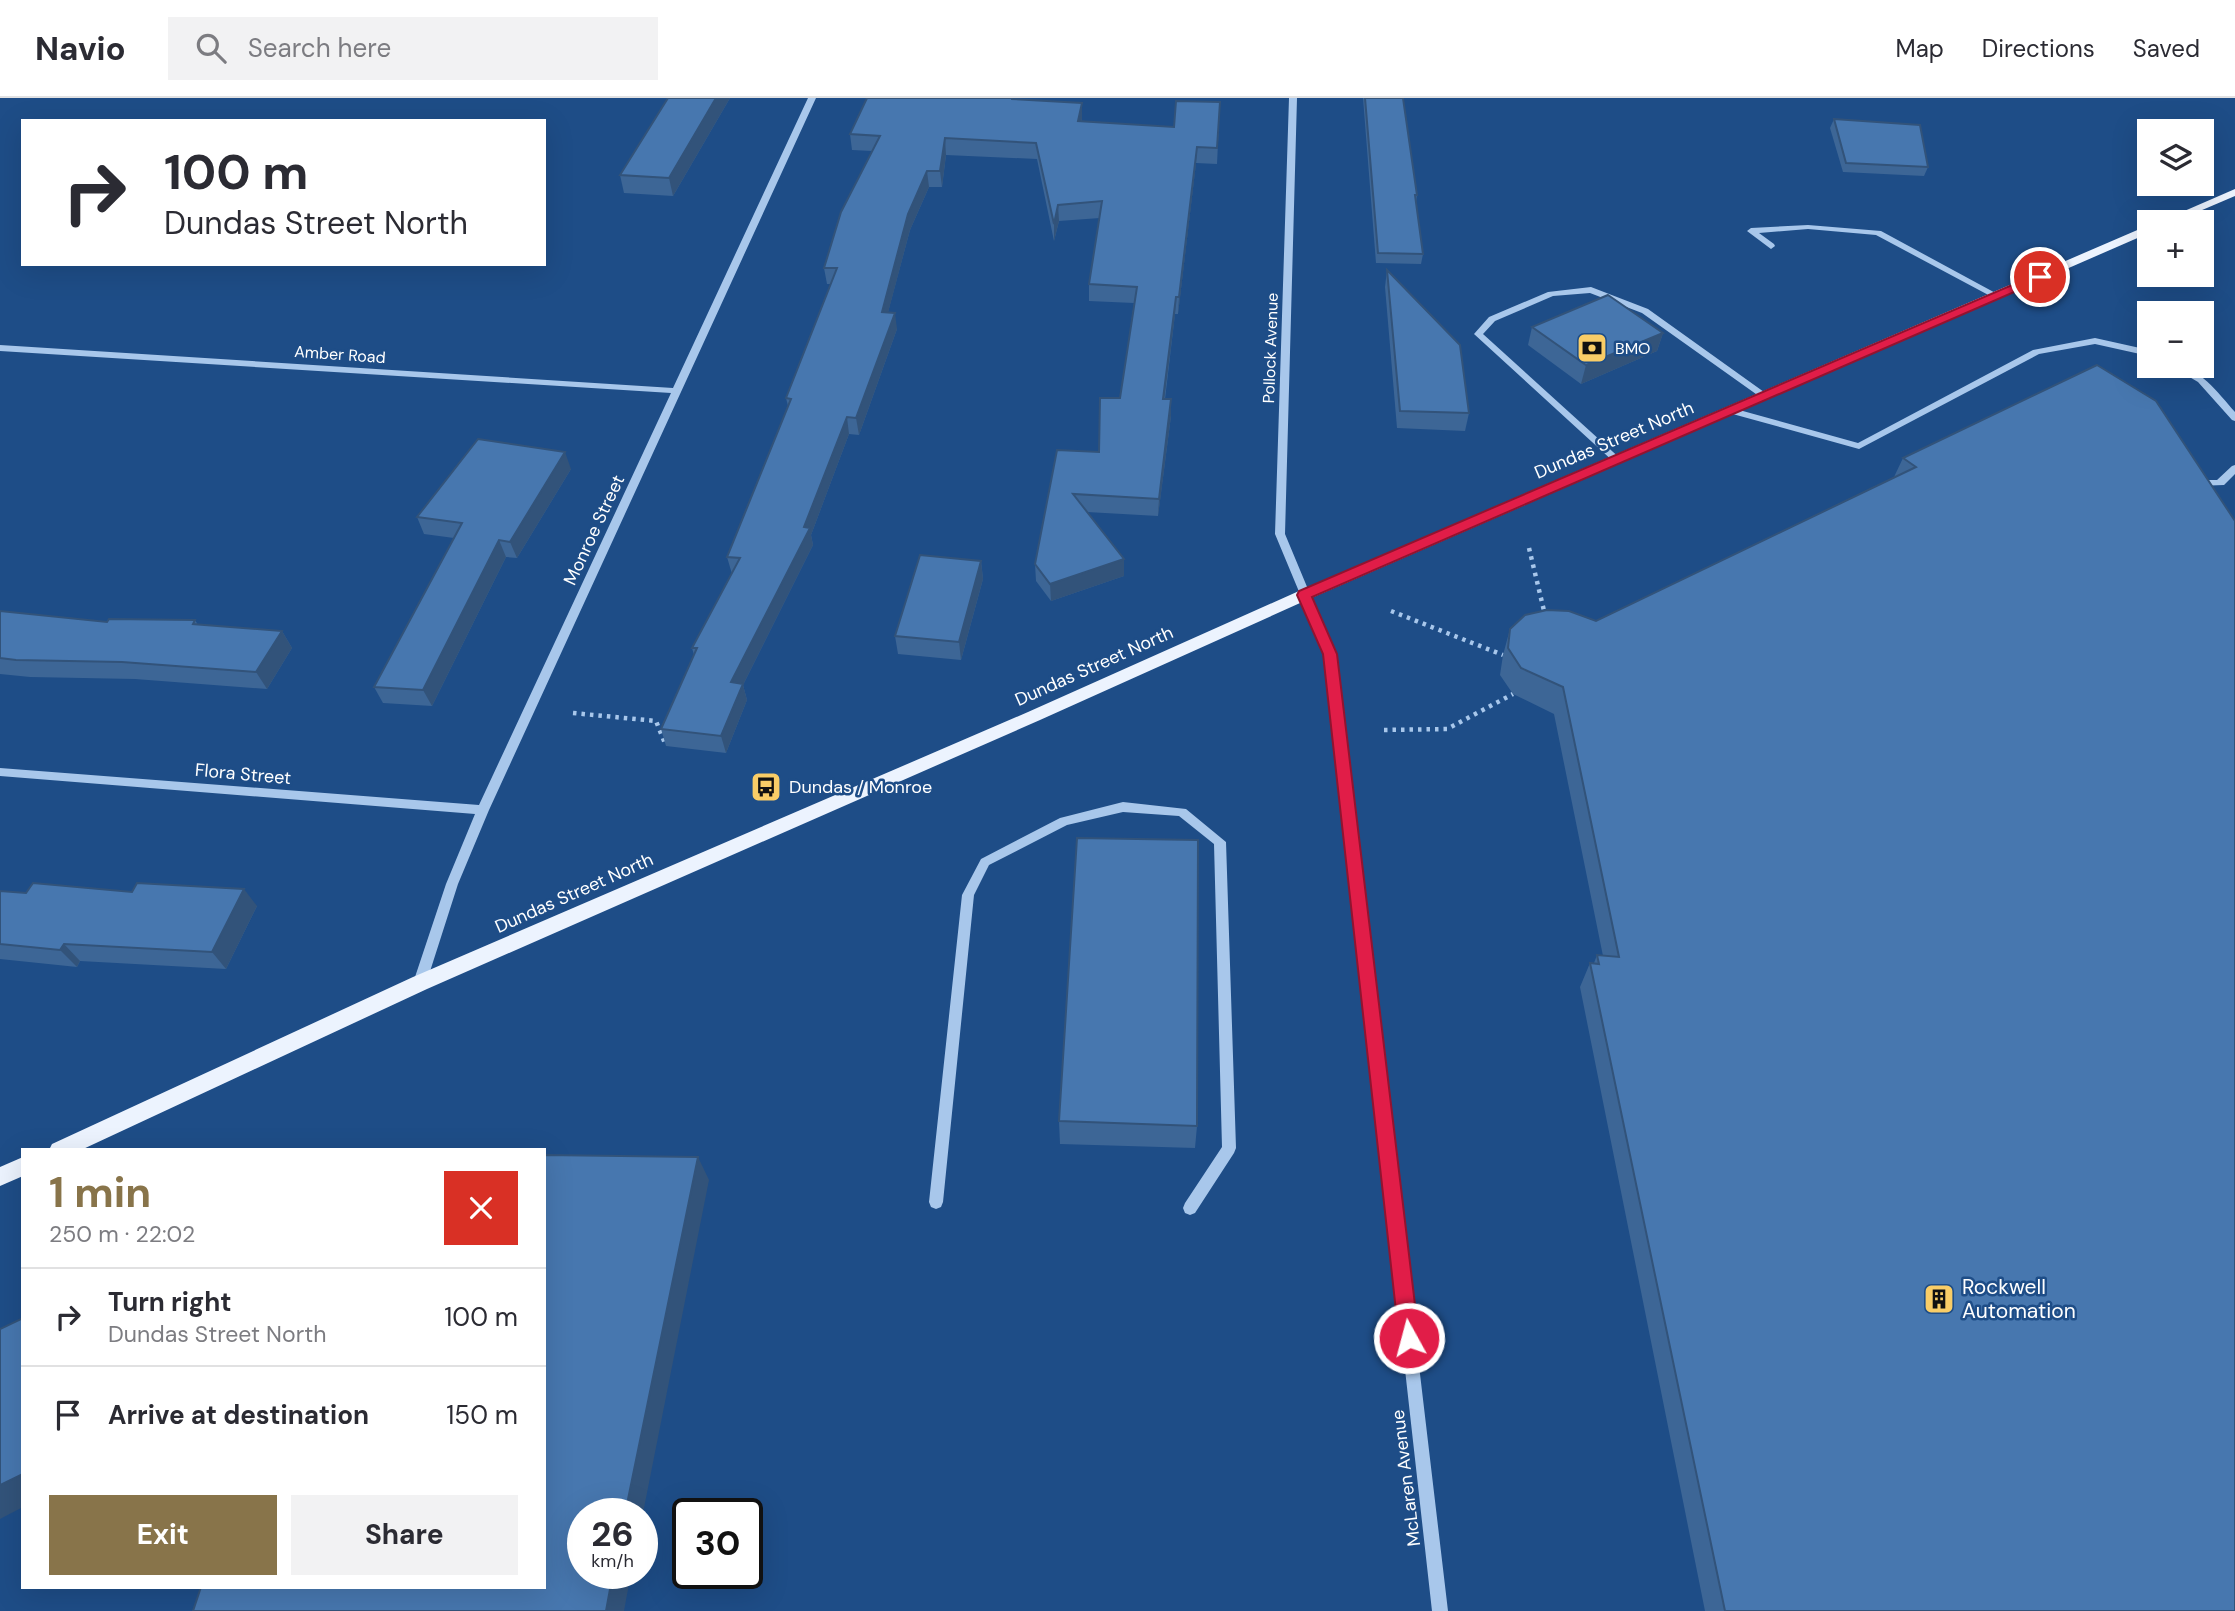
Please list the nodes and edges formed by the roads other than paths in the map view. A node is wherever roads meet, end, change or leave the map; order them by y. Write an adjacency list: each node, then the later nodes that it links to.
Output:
1 (812, 98): 11 (street, Monroe Street)
2 (1293, 98): 18 (street, Pollock Avenue)
3 (2235, 192): 4 (main road)
4 (2193, 210)
5 (2137, 234): 7 (main road, Dundas Street North)
6 (1771, 246): 7 (street)
7 (1997, 296): 12 (main road, Dundas Street North)
8 (0, 348): 11 (street, Amber Road)
9 (2137, 350): 13 (street)
10 (2197, 378): 14 (street)
11 (678, 391): 20 (street, Monroe Street)
12 (1766, 397): 13 (main road, Dundas Street North); 15 (lane)
13 (1732, 411): 15 (main road, Dundas Street North)
14 (2235, 418)
15 (1618, 461): 18 (main road, Dundas Street North)
16 (2235, 468): 17 (street)
17 (2190, 484)
18 (1304, 595): 21 (main road, Dundas Street North); 27 (street, McLaren Avenue)
19 (0, 772): 20 (street, Flora Street)
20 (484, 810): 21 (street, Monroe Street)
21 (420, 983): 22 (main road, Dundas Street North)
22 (63, 1148)
23 (21, 1167): 24 (main road)
24 (0, 1177)
25 (936, 1202): 26 (street)
26 (1190, 1209)
27 (1440, 1611)

